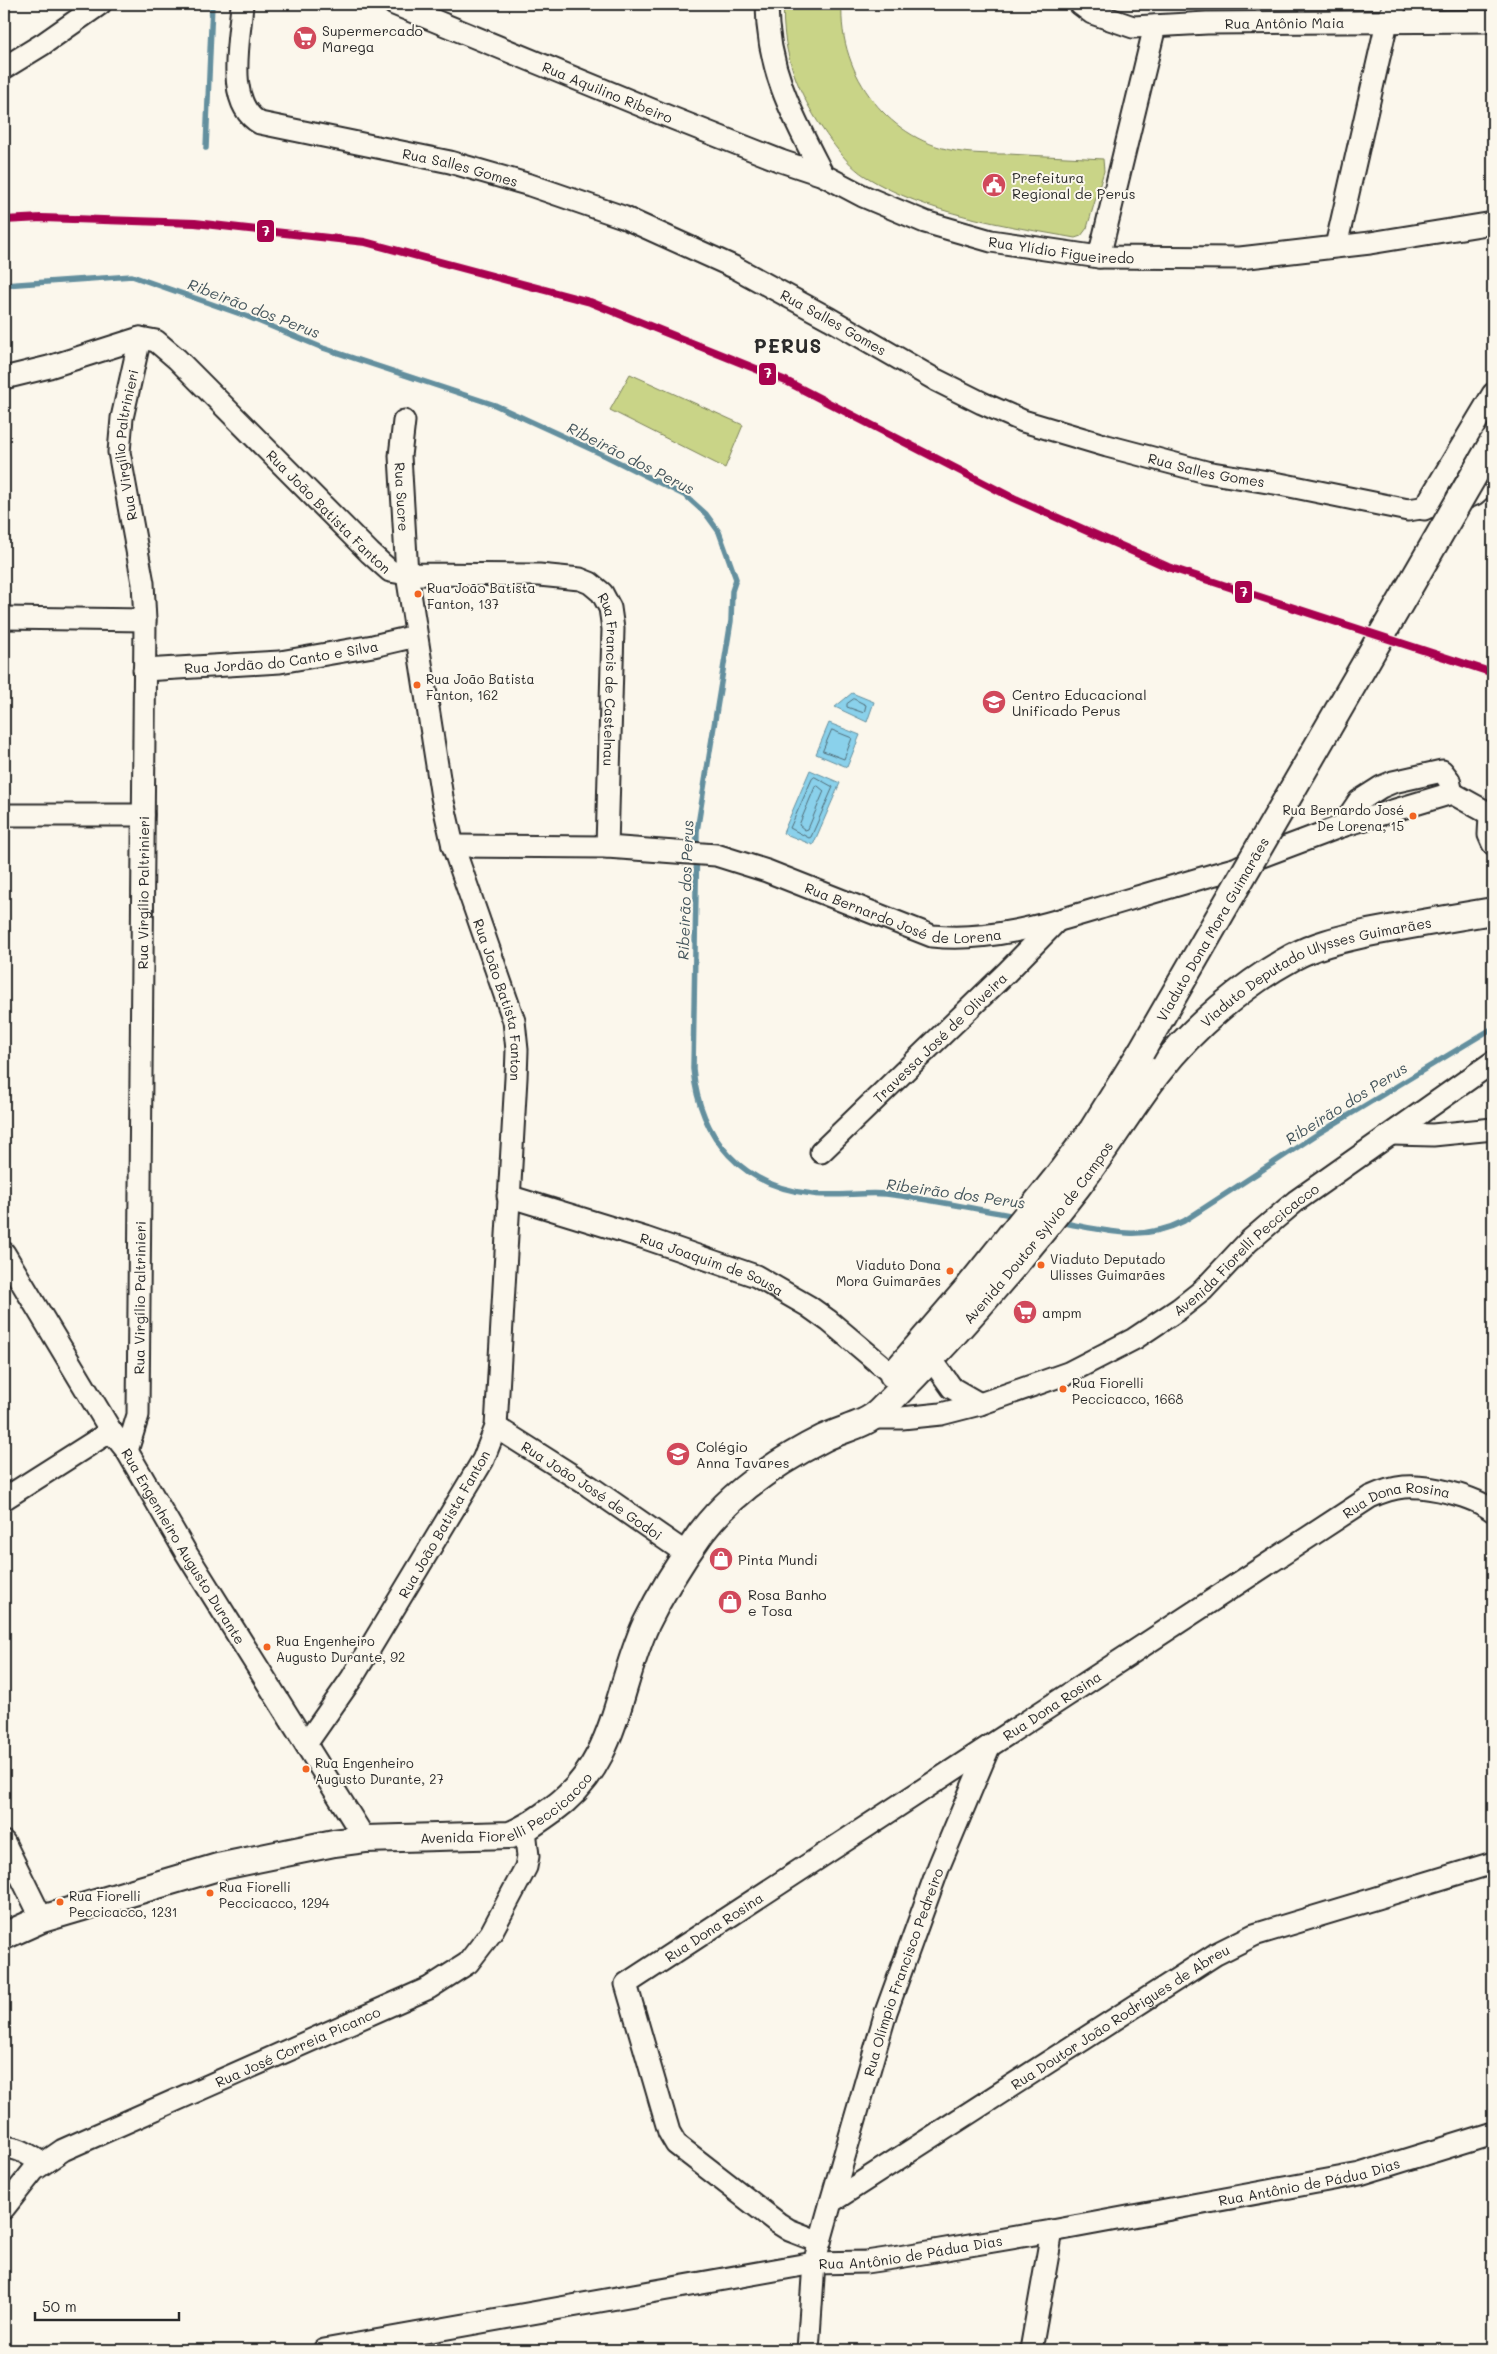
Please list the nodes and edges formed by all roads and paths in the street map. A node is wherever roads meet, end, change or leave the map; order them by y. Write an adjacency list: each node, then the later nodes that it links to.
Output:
1 (100, 4): 9 (street)
2 (242, 4): 20 (street, Rua Salles Gomes)
3 (394, 4): 10 (street, Rua Aquilino Ribeiro)
4 (767, 4): 10 (street)
5 (1080, 4): 8 (street, Rua Antônio Maia)
6 (1392, 13): 7 (street, Rua Antônio Maia); 8 (street, Rua Antônio Maia); 12 (street)
7 (1493, 21)
8 (1155, 26): 13 (street)
9 (4, 68)
10 (822, 175): 13 (street, Rua Ylídio Figueiredo)
11 (1493, 223): 12 (street, Rua Ylídio Figueiredo)
12 (1336, 246): 13 (street, Rua Ylídio Figueiredo)
13 (1098, 257)
14 (140, 338): 15 (street); 21 (street, Rua João Batista Fanton); 23 (street, Rua Virgílio Paltrinieri)
15 (4, 378)
16 (1493, 394): 20 (street)
17 (404, 421): 21 (street, Rua Sucre)
18 (1493, 442): 32 (main road, Viaduto Dona Mora Guimarães, bridge)
19 (1493, 478): 20 (street)
20 (1424, 509)
21 (407, 574): 24 (street, Rua João Batista Fanton); 31 (street, Rua Francis de Castelnau)
22 (4, 618): 23 (street)
23 (145, 620): 25 (street, Rua Virgílio Paltrinieri)
24 (416, 636): 25 (street, Rua Jordão do Canto e Silva); 30 (street, Rua João Batista Fanton)
25 (144, 670): 27 (street, Rua Virgílio Paltrinieri)
26 (1491, 812): 29 (street); 32 (street, Rua Bernardo José de Lorena)
27 (143, 814): 28 (street); 50 (street, Rua Virgílio Paltrinieri)
28 (4, 815)
29 (1493, 844)
30 (453, 846): 31 (street, Rua Bernardo José de Lorena); 40 (street, Rua João Batista Fanton)
31 (609, 847): 34 (street, Rua Bernardo José de Lorena)
32 (1252, 862): 34 (street, Rua Bernardo José de Lorena); 35 (main road, Viaduto Dona Mora Guimarães, bridge)
33 (1493, 911): 35 (main road, Viaduto Deputado Ulysses Guimarães)
34 (1057, 921): 39 (street, Travessa José de Oliveira)
35 (1150, 1061): 41 (main road, Avenida Doutor Sylvio de Campos)
36 (1493, 1062): 38 (street, Avenida Fiorelli Peccicacco)
37 (1493, 1129): 38 (street)
38 (1392, 1134): 45 (street, Avenida Fiorelli Peccicacco)
39 (822, 1152)
40 (508, 1196): 44 (street, Rua Joaquim de Sousa); 47 (street, Rua João Batista Fanton)
41 (1020, 1240): 43 (main road, Avenida Doutor Sylvio de Campos); 44 (main road, Avenida Doutor Sylvio de Campos)
42 (4, 1253): 48 (street, Rua Engenheiro Augusto Durante)
43 (932, 1360): 44 (main road, Avenida Doutor Sylvio de Campos); 45 (street)
44 (900, 1380): 46 (main road, Avenida Fiorelli Peccicacco); 49 (main road, Avenida Fiorelli Peccicacco)
45 (980, 1404): 46 (street, Avenida Fiorelli Peccicacco)
46 (873, 1418): 49 (main road, Avenida Fiorelli Peccicacco)
47 (496, 1427): 53 (street, Rua João José de Godoi); 54 (street, Rua João Batista Fanton)
48 (111, 1431): 50 (street, Rua Engenheiro Augusto Durante); 51 (street)
49 (829, 1436): 53 (main road, Avenida Fiorelli Peccicacco)
50 (128, 1451): 54 (street, Rua Engenheiro Augusto Durante)
51 (4, 1499)
52 (1492, 1507): 55 (street, Rua Dona Rosina)
53 (687, 1554): 56 (main road, Avenida Fiorelli Peccicacco)
54 (306, 1744): 57 (street, Rua Engenheiro Augusto Durante)
55 (989, 1747): 65 (street, Rua Olímpio Francisco Pedreiro); 68 (street, Rua Dona Rosina)
56 (525, 1830): 57 (main road, Avenida Fiorelli Peccicacco); 64 (street, Rua José Correia Picanco)
57 (364, 1839): 60 (main road, Avenida Fiorelli Peccicacco)
58 (4, 1842): 60 (street)
59 (1493, 1863): 65 (street, Rua Doutor João Rodrigues de Abreu)
60 (42, 1920): 61 (main road, Avenida Fiorelli Peccicacco)
61 (4, 1936)
62 (1493, 2133): 67 (street, Rua Antônio de Pádua Dias)
63 (4, 2148): 64 (street)
64 (42, 2164): 66 (street, Rua José Correia Picanco)
65 (831, 2202): 68 (street)
66 (4, 2208)
67 (1052, 2231): 69 (street, Rua Antônio de Pádua Dias); 72 (street)
68 (820, 2242): 69 (street)
69 (814, 2263): 70 (street, Rua Antônio de Pádua Dias); 71 (street)
70 (324, 2350)
71 (808, 2350)
72 (1031, 2350)

